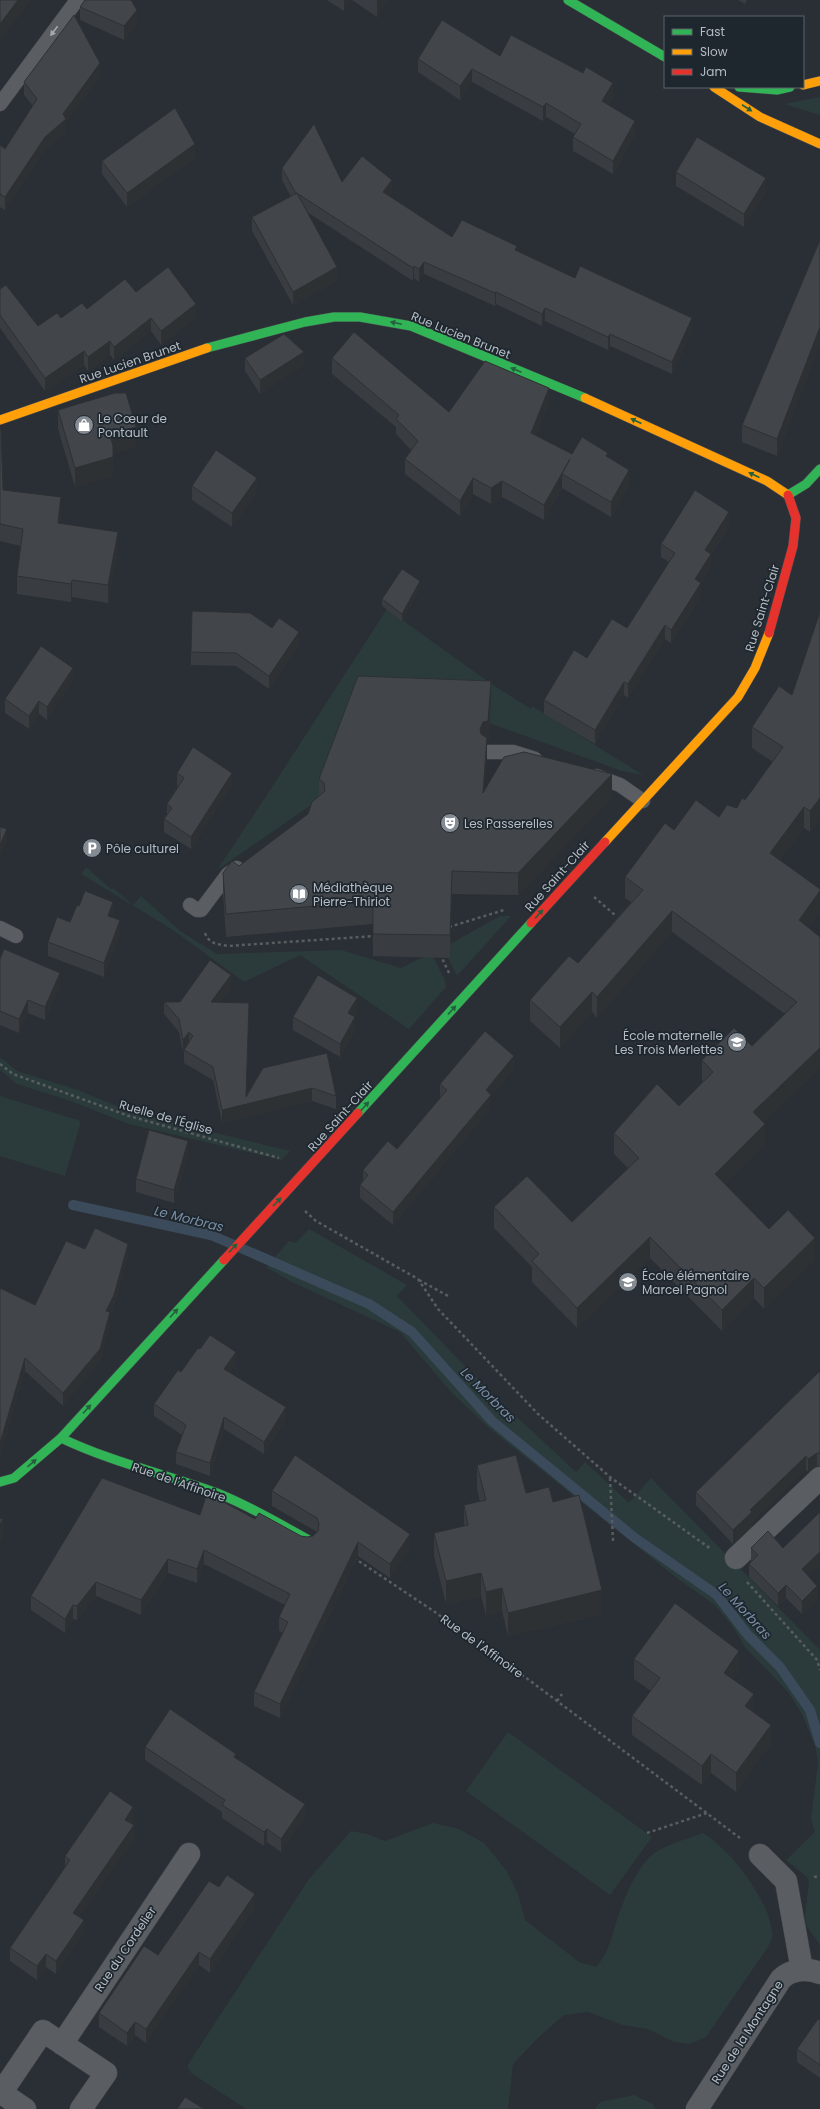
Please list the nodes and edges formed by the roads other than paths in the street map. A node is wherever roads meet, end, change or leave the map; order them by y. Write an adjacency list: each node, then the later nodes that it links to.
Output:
1 (77, 0): 9 (lane, one-way to 9)
2 (568, 0): 3 (street)
3 (664, 56)
4 (820, 81): 5 (street)
5 (804, 85)
6 (716, 88): 10 (street, one-way to 10)
7 (751, 88): 8 (street)
8 (786, 88)
9 (0, 104)
10 (820, 144)
11 (1, 416): 13 (street, Rue Lucien Brunet, one-way to 11)
12 (820, 469): 13 (street)
13 (788, 495): 17 (street, Rue Saint-Clair)
14 (488, 752): 15 (lane)
15 (550, 763)
16 (586, 774): 17 (lane)
17 (643, 801): 22 (street, Rue Saint-Clair, one-way to 17)
18 (247, 860): 19 (lane)
19 (193, 907)
20 (0, 928): 21 (lane)
21 (16, 936)
22 (61, 1438): 24 (street, Rue Saint-Clair, one-way to 22); 25 (street, Rue de l'Affinoire)
23 (820, 1478): 26 (street)
24 (0, 1482)
25 (307, 1539)
26 (740, 1568)
27 (189, 1854): 30 (street, Rue du Cordelier)
28 (760, 1855): 29 (street)
29 (810, 1971): 34 (street, Rue de la Montagne)
30 (62, 2044): 31 (street); 33 (street)
31 (1, 2092): 32 (street)
32 (25, 2109)
33 (81, 2109)
34 (697, 2109)

